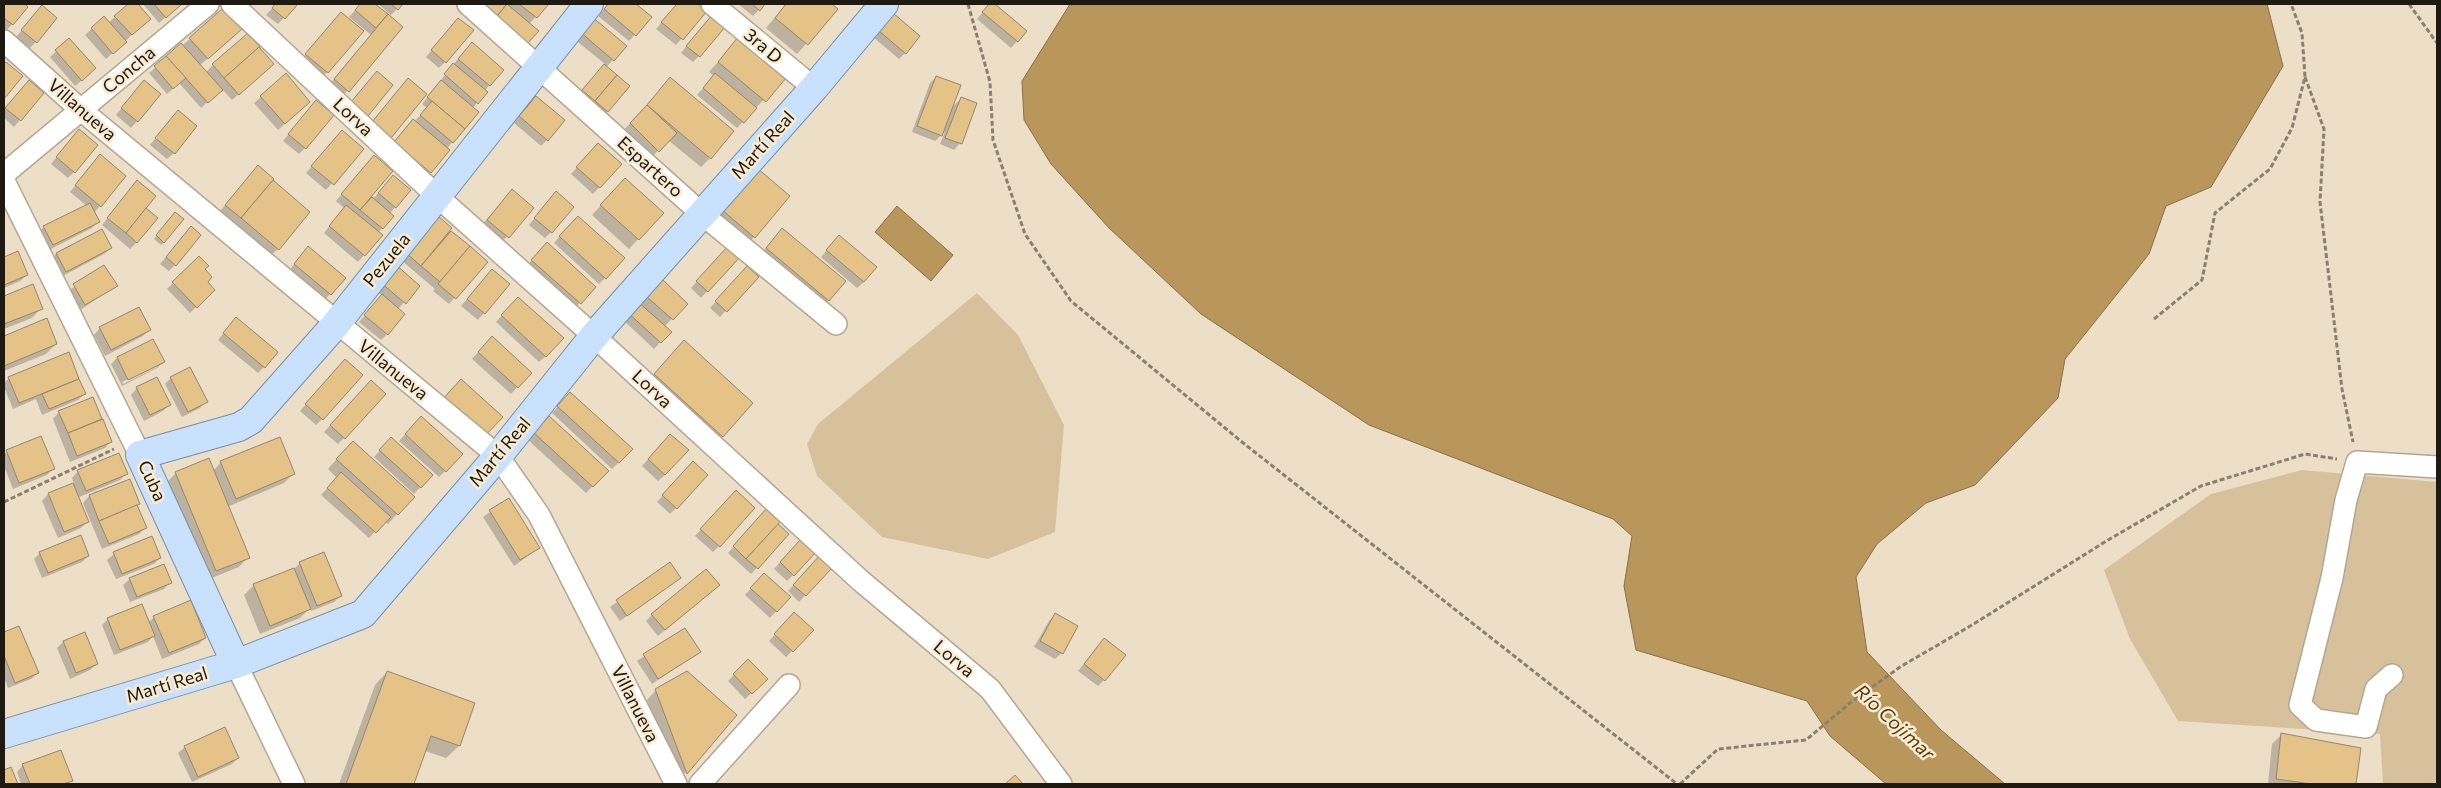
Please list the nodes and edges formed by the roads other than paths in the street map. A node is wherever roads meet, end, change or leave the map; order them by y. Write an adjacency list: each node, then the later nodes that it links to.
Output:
1 (208, 4): 10 (street, Concha)
2 (232, 4): 13 (street, Lorva)
3 (468, 4): 8 (street, Espartero)
4 (589, 4): 8 (main road, Pezuela)
5 (712, 4): 9 (street, 3ra D)
6 (884, 4): 9 (main road, Martí Real)
7 (4, 41): 10 (street, Villanueva)
8 (538, 67): 13 (main road, Pezuela); 14 (street, Espartero)
9 (814, 88): 14 (main road, Martí Real)
10 (81, 110): 11 (street, Concha); 15 (street, Villanueva)
11 (4, 174)
12 (4, 181): 18 (street, Cuba)
13 (438, 197): 15 (main road, Pezuela); 17 (street, Lorva)
14 (702, 214): 16 (street, Espartero); 17 (main road, Martí Real)
15 (336, 324): 18 (main road, Pezuela); 19 (street, Villanueva)
16 (836, 324)
17 (594, 336): 19 (main road, Martí Real); 28 (street, Lorva)
18 (136, 447): 21 (main road, Cuba)
19 (498, 456): 21 (main road, Martí Real); 26 (street, Villanueva)
20 (2437, 467): 22 (street)
21 (236, 664): 24 (main road, Martí Real); 25 (street, Cuba)
22 (2392, 675)
23 (789, 685): 27 (street)
24 (4, 734)
25 (294, 784)
26 (676, 784)
27 (700, 784)
28 (1061, 784)

